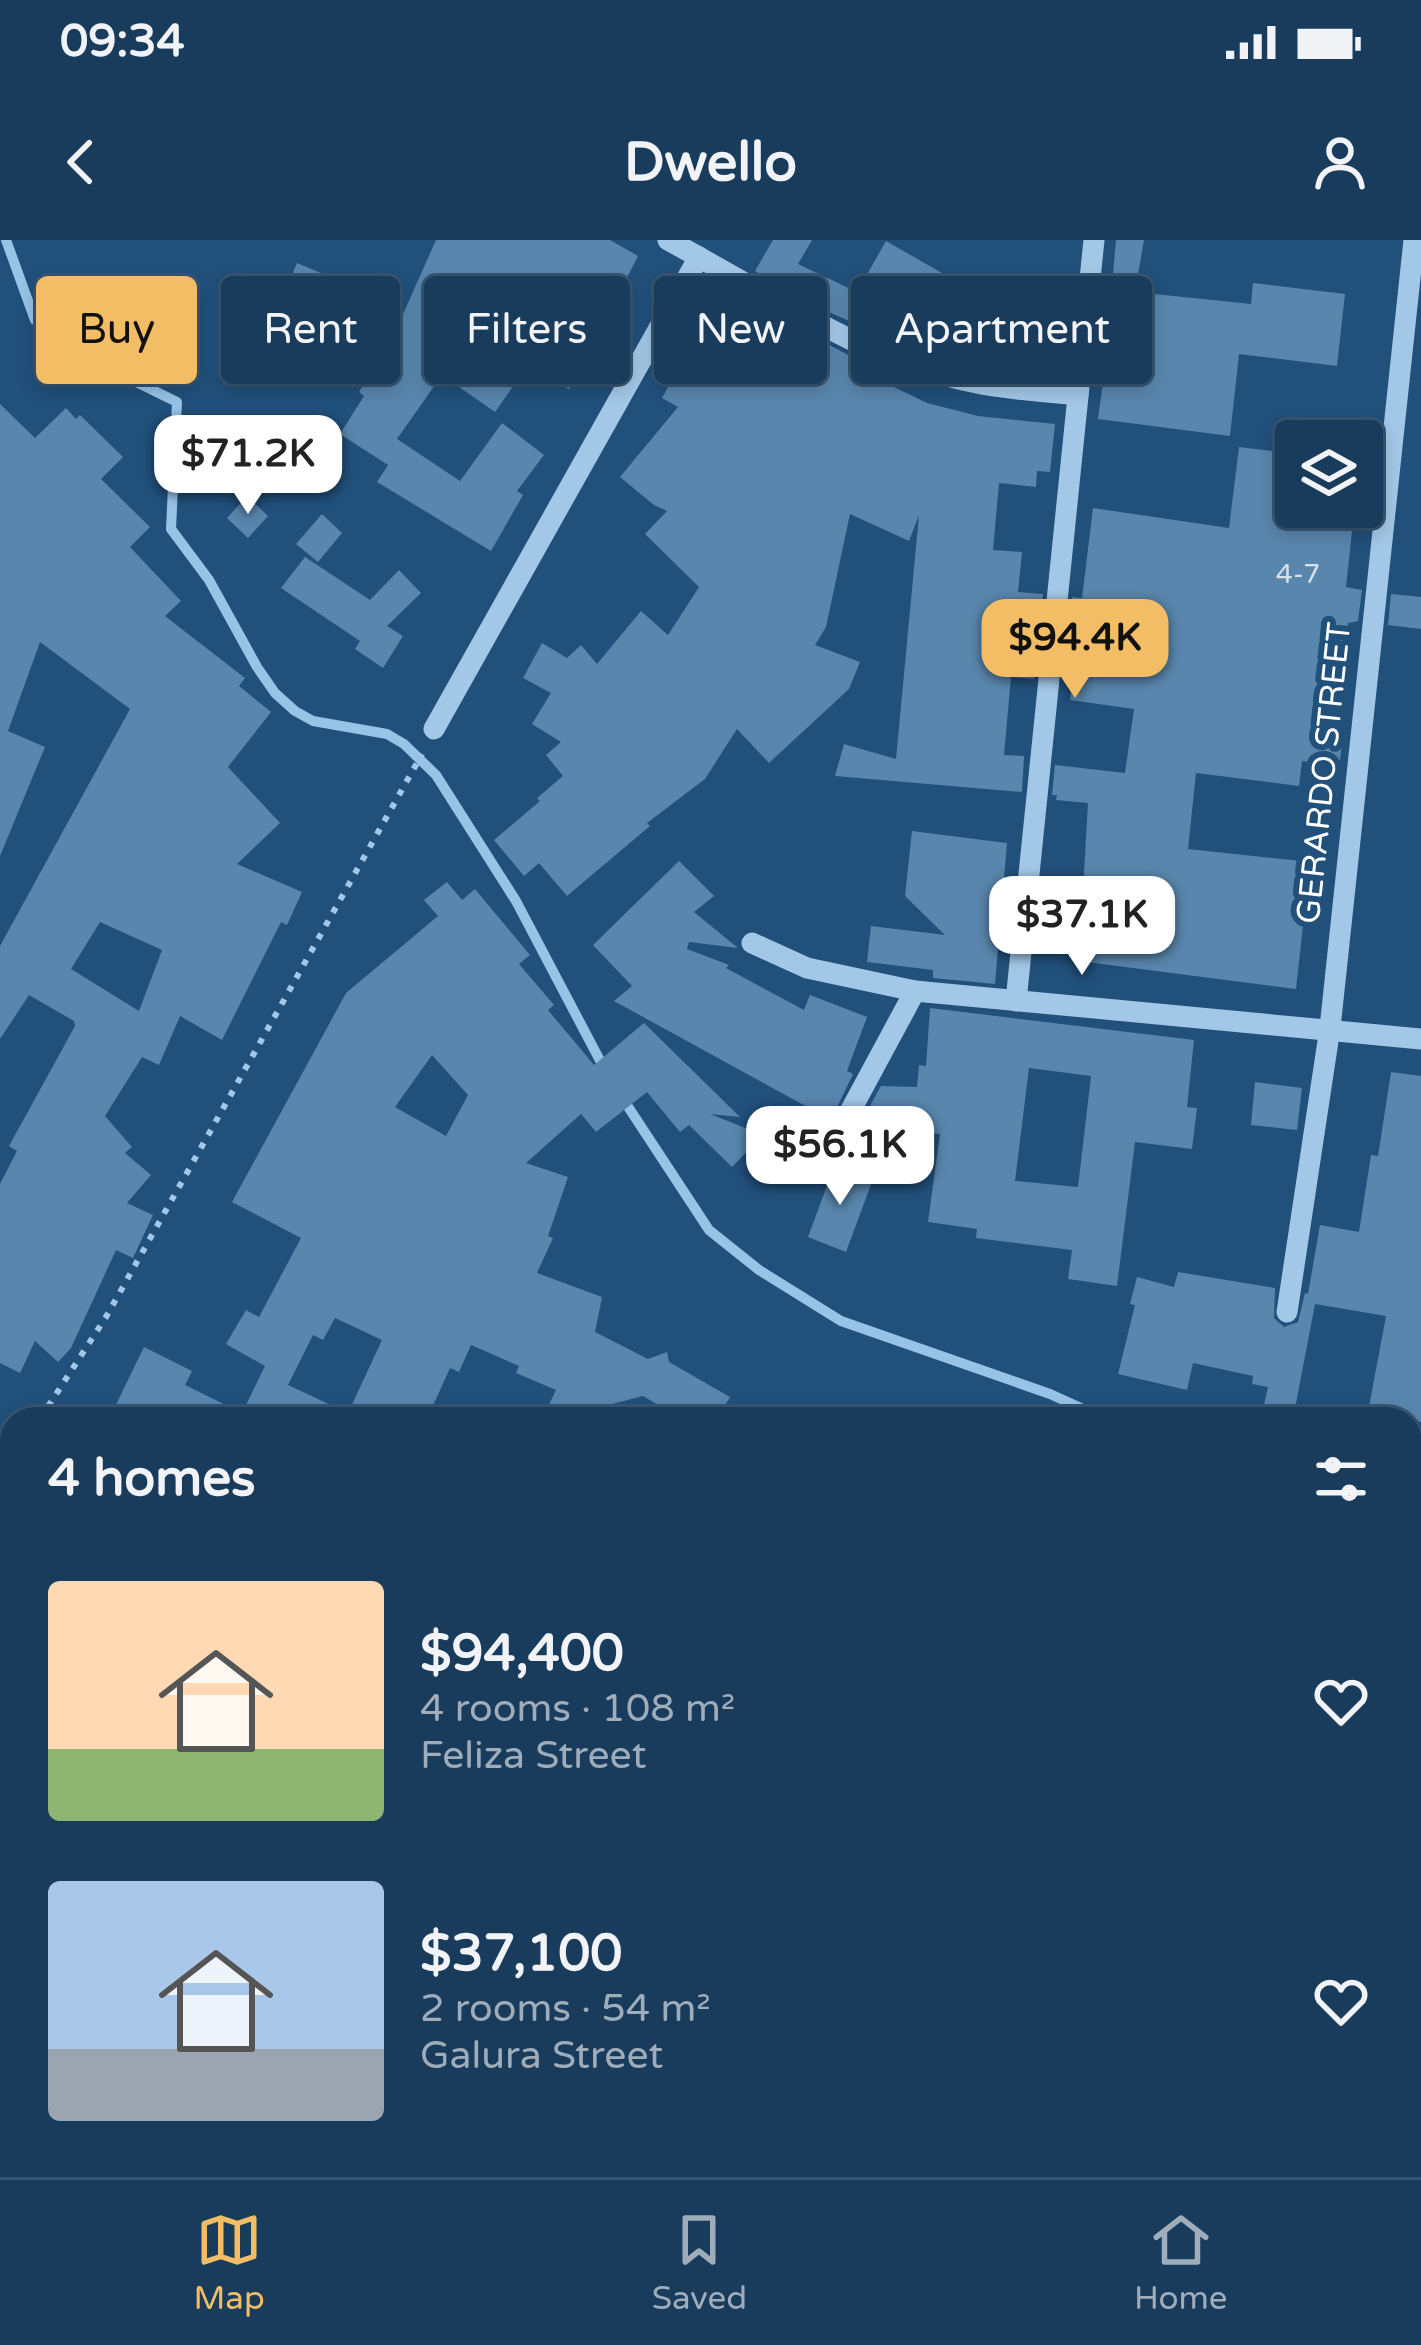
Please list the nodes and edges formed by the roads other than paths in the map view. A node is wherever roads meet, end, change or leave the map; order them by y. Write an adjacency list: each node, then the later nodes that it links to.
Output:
1 (668, 240): 4 (street)
2 (1094, 240): 5 (street)
3 (1414, 240): 10 (street, GERARDO STREET)
4 (699, 257): 5 (street); 6 (street)
5 (1078, 395): 9 (street)
6 (434, 729)
7 (752, 943): 8 (street)
8 (915, 991): 9 (street); 12 (street)
9 (1016, 1001): 10 (street)
10 (1330, 1028): 11 (street); 13 (street, GERARDO STREET)
11 (1421, 1039)
12 (846, 1119)
13 (1287, 1312)

